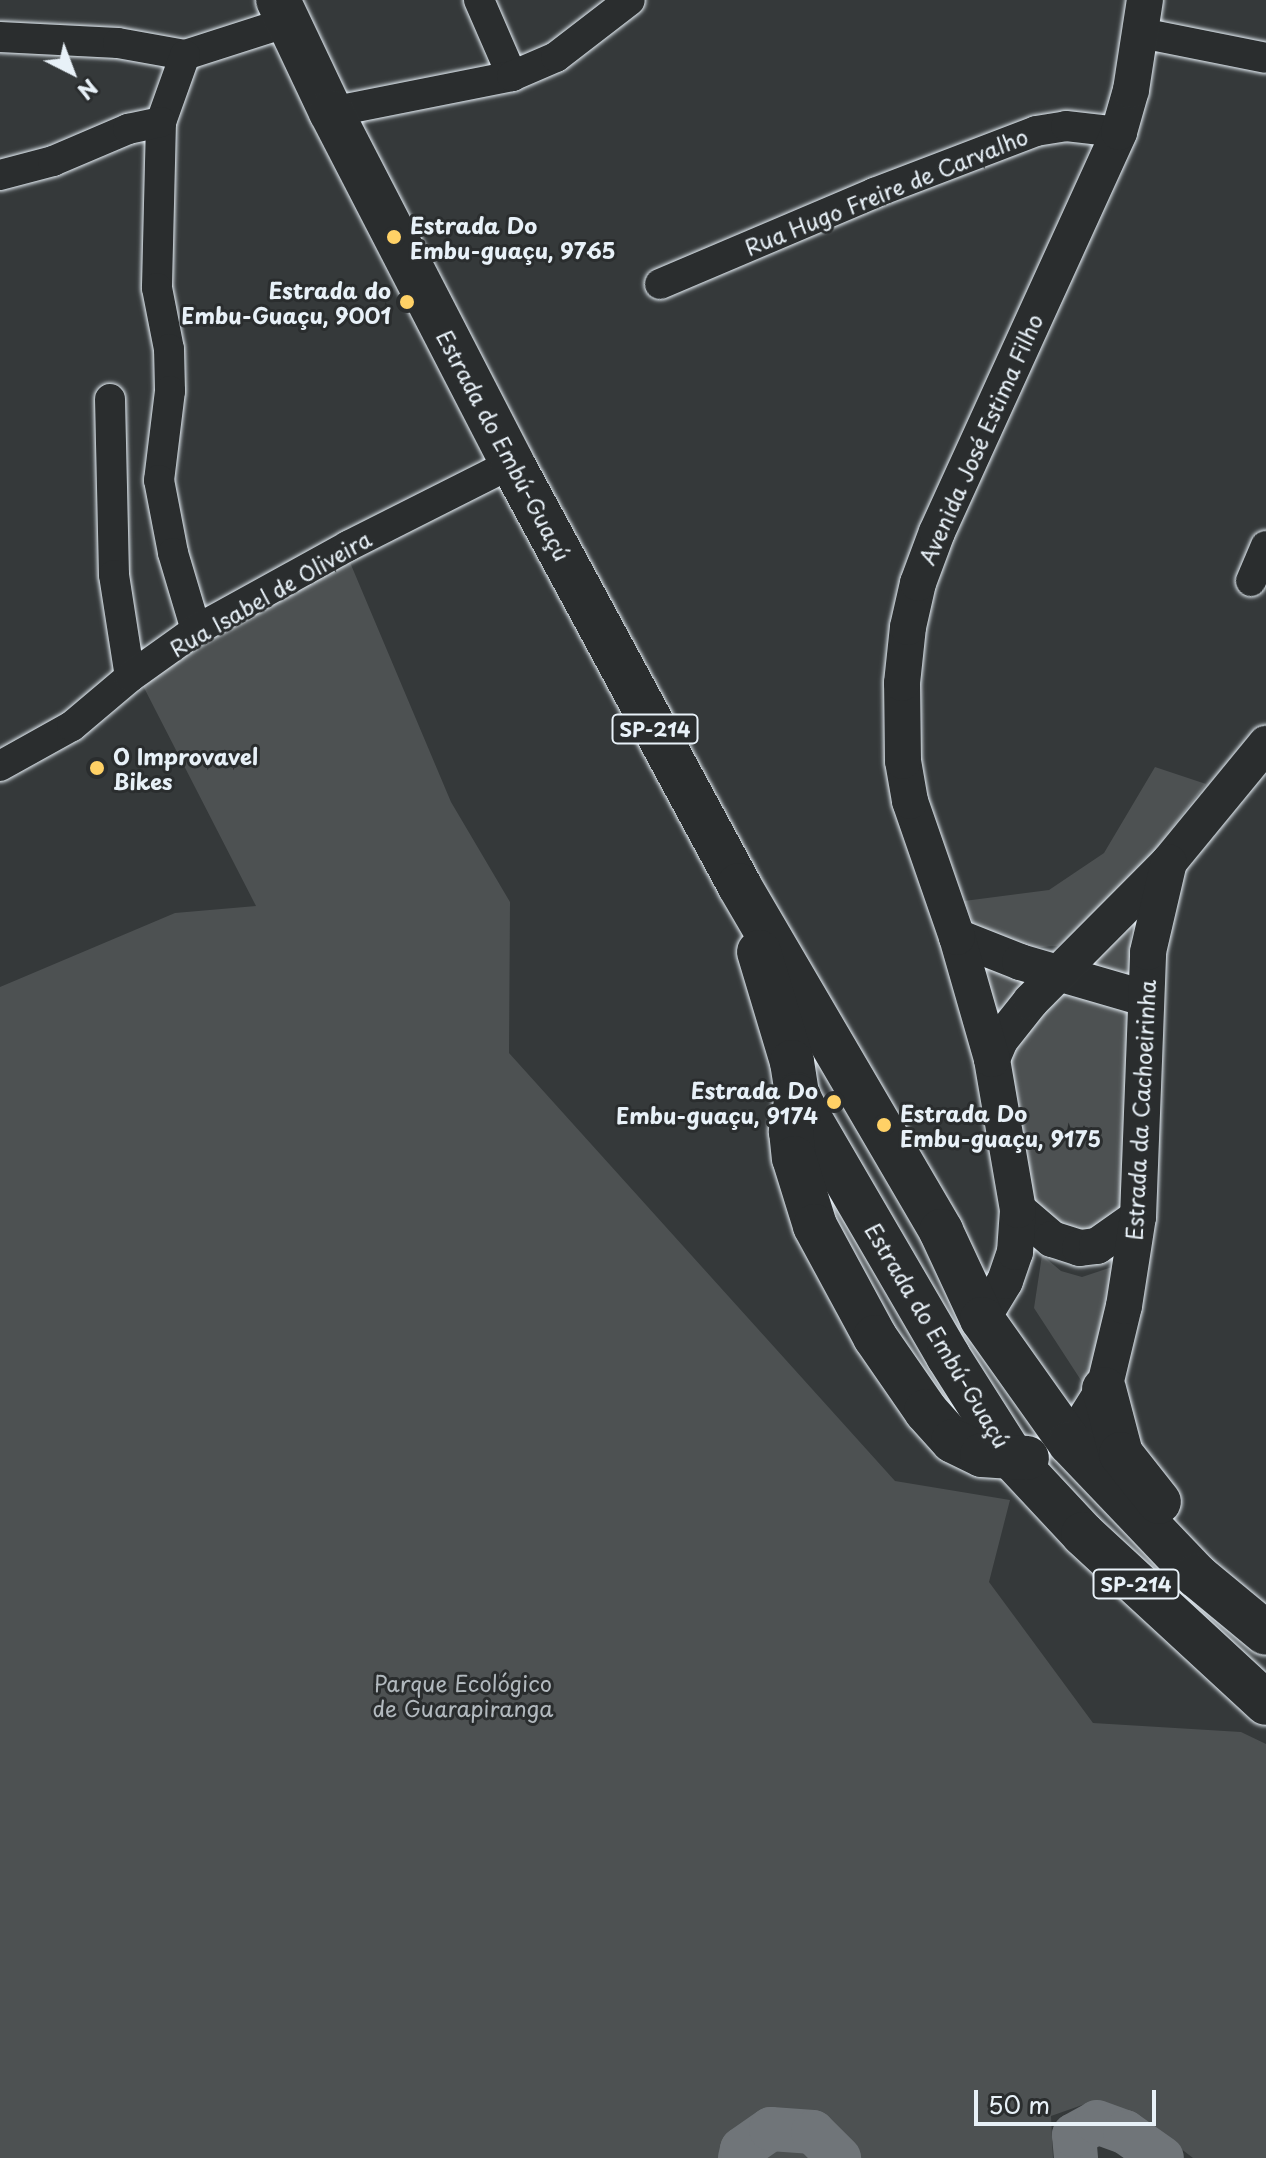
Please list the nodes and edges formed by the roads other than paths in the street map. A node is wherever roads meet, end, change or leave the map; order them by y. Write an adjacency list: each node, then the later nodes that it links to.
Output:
1 (479, 0): 8 (street)
2 (630, 0): 8 (street)
3 (283, 11): 6 (street); 9 (main road, Estrada do Embú-Guaçú / SP-214)
4 (1143, 16): 7 (street); 11 (street, Avenida José Estima Filho)
5 (0, 37): 6 (street)
6 (185, 55): 10 (street)
7 (1266, 58)
8 (512, 76): 9 (street)
9 (331, 112): 15 (main road, Estrada do Embú-Guaçú / SP-214)
10 (161, 122): 12 (street); 18 (street)
11 (1119, 132): 13 (street, Rua Hugo Freire de Carvalho); 24 (street, Avenida José Estima Filho)
12 (0, 175)
13 (660, 284)
14 (110, 399): 19 (street)
15 (512, 463): 18 (street, Rua Isabel de Oliveira); 23 (main road, Estrada do Embú-Guaçú / SP-214)
16 (1266, 546): 17 (street)
17 (1251, 581)
18 (196, 630): 19 (street, Rua Isabel de Oliveira)
19 (130, 677): 21 (street, Rua Isabel de Oliveira)
20 (1266, 744): 22 (street, Estrada da Cachoeirinha)
21 (0, 766)
22 (1169, 862): 25 (street, Estrada da Cachoeirinha); 26 (street, Estrada da Cachoeirinha)
23 (739, 885): 28 (main road, Estrada do Embú-Guaçú / SP-214); 31 (main road, Estrada do Embú-Guaçú / SP-214)
24 (957, 937): 25 (street); 27 (street, Avenida José Estima Filho)
25 (1057, 973): 26 (street); 27 (street, Estrada da Cachoeirinha)
26 (1144, 998): 30 (street, Estrada da Cachoeirinha)
27 (992, 1059): 29 (street, Avenida José Estima Filho)
28 (797, 1094): 32 (main road, Estrada do Embú-Guaçú / SP-214); 35 (main road)
29 (1018, 1210): 30 (street); 31 (street, Avenida José Estima Filho)
30 (1138, 1217): 33 (street, Estrada da Cachoeirinha)
31 (982, 1319): 32 (main road); 34 (main road, Estrada do Embú-Guaçú / SP-214)
32 (948, 1356): 35 (main road, Estrada do Embú-Guaçú / SP-214)
33 (1104, 1389): 34 (street, Estrada da Cachoeirinha); 36 (main road)
34 (1070, 1443): 35 (main road); 36 (main road, Estrada do Embú-Guaçú / SP-214)
35 (1014, 1460): 37 (main road, Estrada do Embú-Guaçú / SP-214)
36 (1266, 1630)
37 (1266, 1703)

